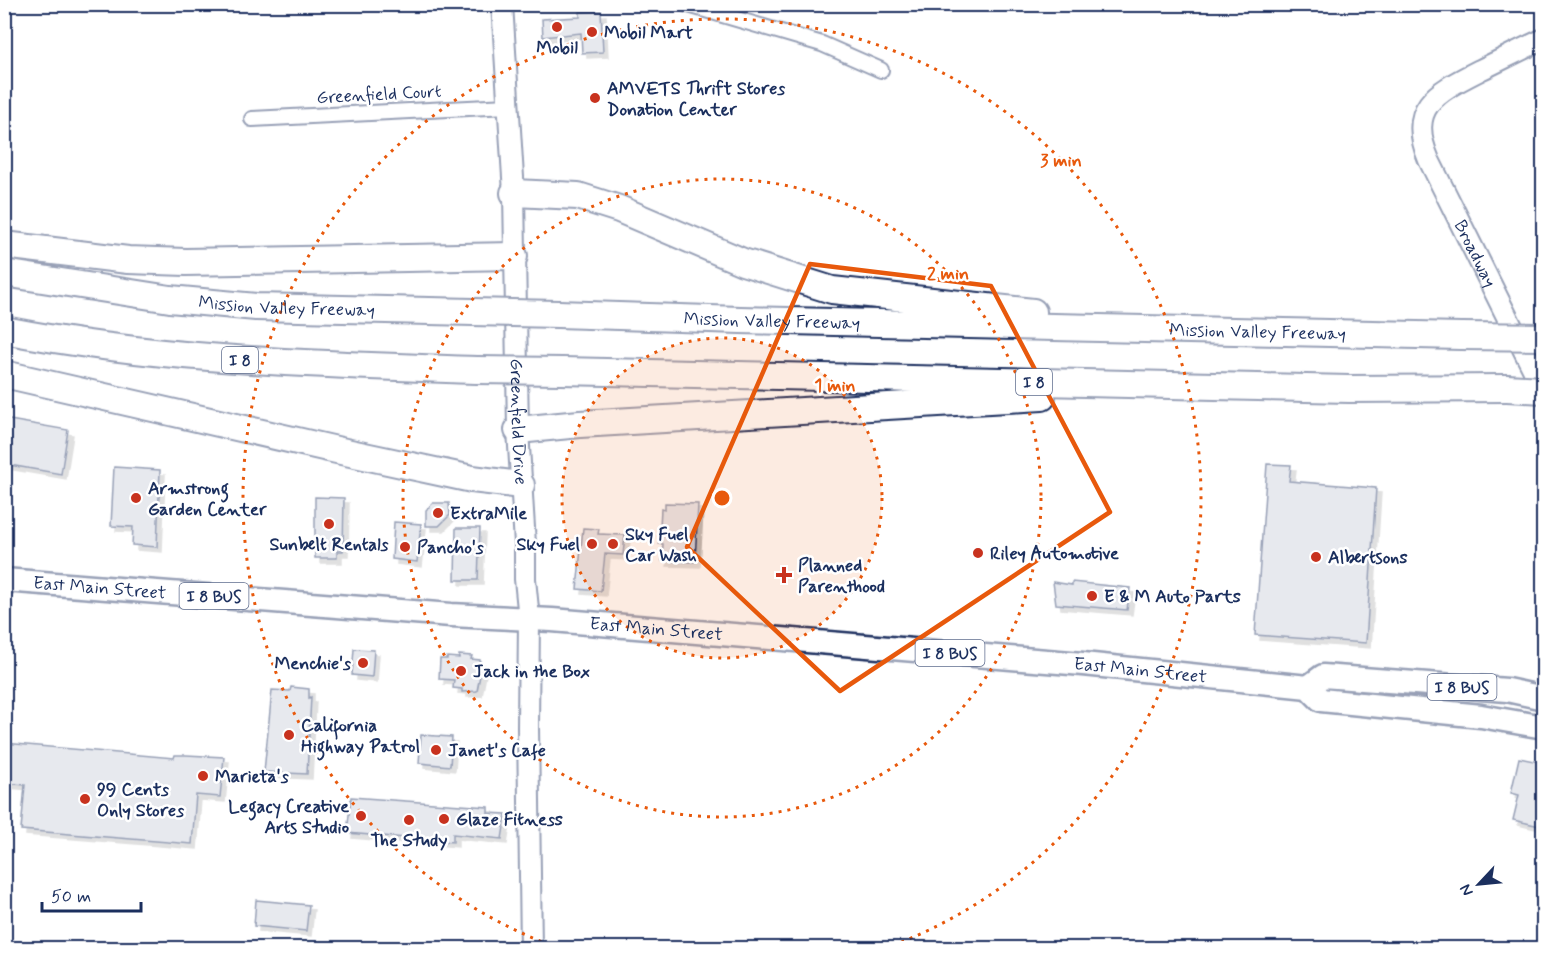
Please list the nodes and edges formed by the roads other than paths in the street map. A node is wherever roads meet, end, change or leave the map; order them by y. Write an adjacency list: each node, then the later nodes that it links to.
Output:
1 (502, 4): 5 (main road, Greenfield Drive)
2 (685, 4): 4 (street)
3 (1544, 39): 16 (main road, Broadway)
4 (881, 70)
5 (508, 106): 6 (street, Greenfield Court); 7 (main road, Greenfield Drive)
6 (252, 119)
7 (514, 192): 9 (main road, Greenfield Drive); 12 (highway)
8 (4, 246): 9 (highway)
9 (514, 256): 17 (main road, Greenfield Drive)
10 (4, 273): 12 (highway, Mission Valley Freeway, bridge)
11 (4, 330): 15 (highway, I 8, bridge)
12 (1242, 331): 13 (highway, Mission Valley Freeway, bridge)
13 (1544, 337)
14 (4, 374): 18 (highway)
15 (1206, 386): 16 (highway, I 8, bridge); 17 (highway)
16 (1544, 391)
17 (518, 430): 18 (main road, Greenfield Drive)
18 (521, 486): 20 (main road, Greenfield Drive)
19 (4, 580): 20 (main road, East Main Street / I 8 BUS)
20 (529, 619): 21 (main road, East Main Street / I 8 BUS); 24 (main road, Greenfield Drive)
21 (1308, 687): 22 (main road, East Main Street / I 8 BUS); 23 (main road, East Main Street / I 8 BUS)
22 (1544, 698)
23 (1544, 727)
24 (531, 948)

